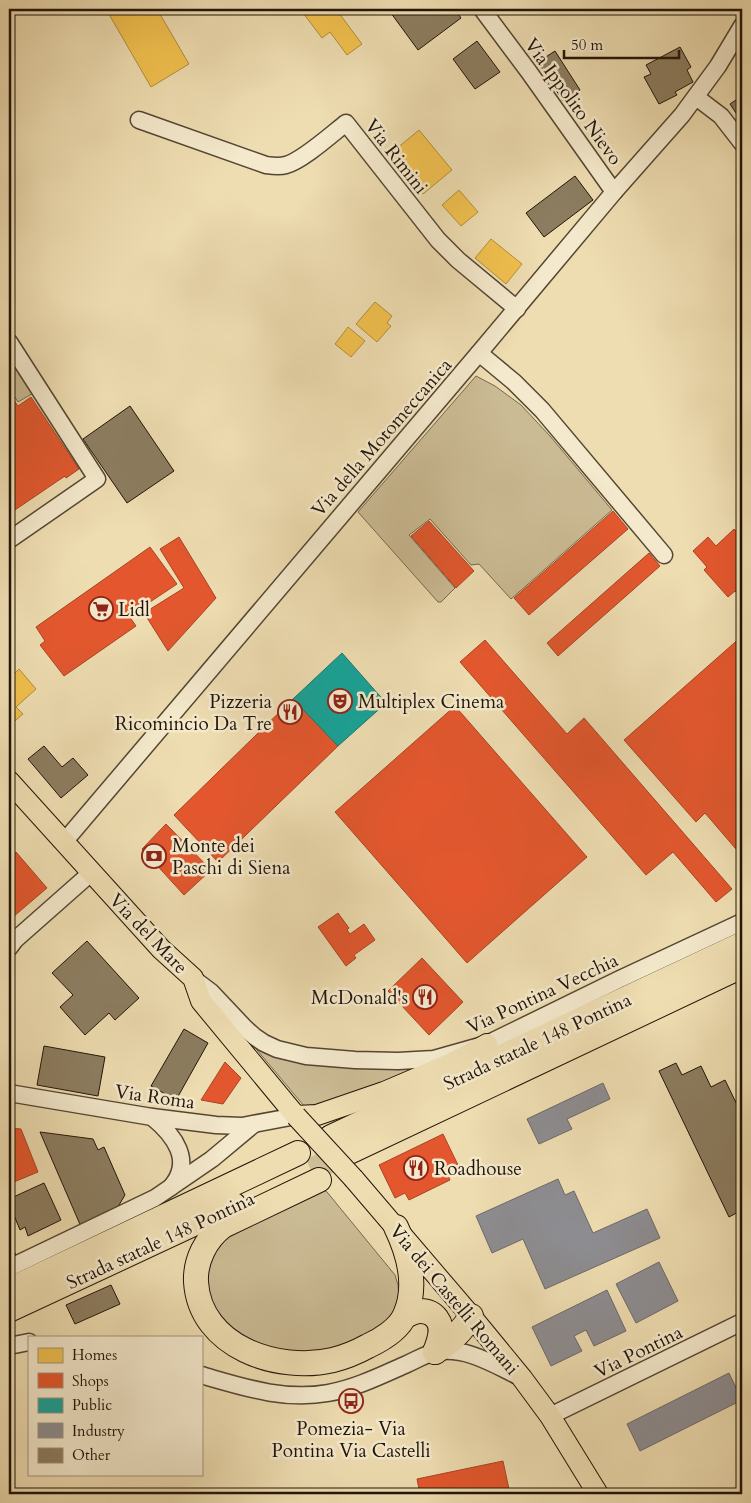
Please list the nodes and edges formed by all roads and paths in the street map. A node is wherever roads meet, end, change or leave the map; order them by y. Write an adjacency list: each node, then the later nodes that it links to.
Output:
1 (482, 9): 8 (street, Via Ippolito Nievo)
2 (742, 26): 4 (street, Via della Motomeccanica)
3 (742, 46): 4 (street, Via della Motomeccanica)
4 (725, 56): 5 (street, Via della Motomeccanica)
5 (696, 97): 7 (street); 8 (street, Via della Motomeccanica)
6 (139, 120): 9 (street, Via Rimini)
7 (742, 143)
8 (614, 192): 9 (street, Via della Motomeccanica)
9 (517, 308): 11 (street, Via della Motomeccanica)
10 (9, 342): 12 (street)
11 (479, 353): 13 (street); 15 (street, Via della Motomeccanica)
12 (9, 540)
13 (664, 555)
14 (9, 781): 15 (main road, Via del Mare)
15 (64, 842): 16 (main road, Via del Mare)
16 (92, 872): 18 (street); 21 (main road, Via del Mare)
17 (742, 922): 22 (street, Via Pontina Vecchia)
18 (10, 940)
19 (742, 944): 27 (highway, Strada statale 148 Pontina)
20 (742, 966): 27 (highway, Strada statale 148 Pontina)
21 (195, 980): 22 (street, Via Pontina Vecchia); 24 (main road, Via del Mare)
22 (487, 1044): 24 (main road)
23 (9, 1092): 25 (street, Via Roma)
24 (296, 1116): 26 (street, Via Roma); 27 (main road, Via dei Castelli Romani, bridge)
25 (152, 1117): 26 (street, Via Roma); 29 (street)
26 (254, 1124): 29 (street)
27 (345, 1158): 30 (main road, Via dei Castelli Romani)
28 (309, 1168): 32 (highway, Strada statale 148 Pontina); 33 (highway, Strada statale 148 Pontina); 34 (highway)
29 (162, 1194): 31 (street)
30 (396, 1227): 34 (highway); 35 (main road, Via dei Castelli Romani)
31 (9, 1268)
32 (9, 1290)
33 (9, 1310)
34 (405, 1316): 39 (highway)
35 (471, 1316): 39 (highway); 41 (main road, Via dei Castelli Romani)
36 (742, 1322): 42 (street, Via Pontina)
37 (28, 1342): 38 (street)
38 (9, 1346)
39 (435, 1352): 40 (street); 41 (street)
40 (202, 1375)
41 (522, 1378): 42 (main road, Via dei Castelli Romani)
42 (550, 1416): 43 (main road, Via dei Castelli Romani)
43 (598, 1494)

